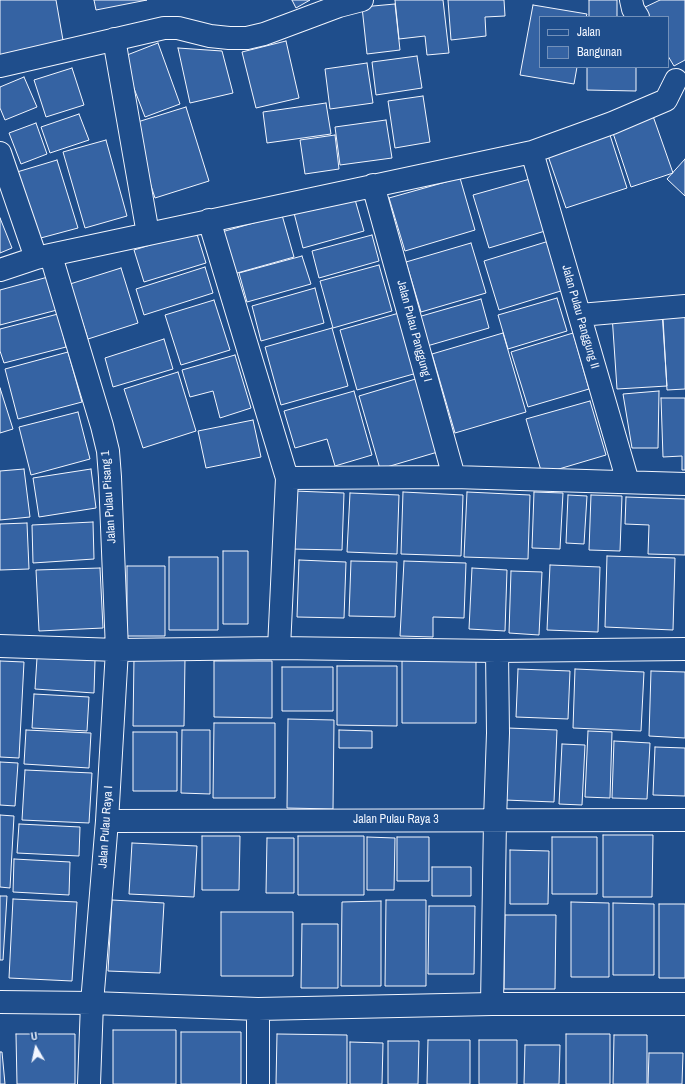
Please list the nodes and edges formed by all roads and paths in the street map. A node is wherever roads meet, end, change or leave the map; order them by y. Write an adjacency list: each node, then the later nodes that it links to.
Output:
1 (362, 0): 4 (street)
2 (631, 0): 3 (street)
3 (637, 16)
4 (114, 39): 5 (street); 11 (street)
5 (0, 66)
6 (678, 78): 7 (street)
7 (532, 152): 9 (street); 15 (street, Jalan Pulau Panggung II)
8 (0, 153): 12 (street, Jalan Pulau Pisang 1)
9 (373, 185): 10 (street); 16 (street, Jalan Pulau Panggung I)
10 (209, 220): 11 (street); 17 (street)
11 (148, 234): 12 (street)
12 (43, 257): 13 (street); 23 (street, Jalan Pulau Pisang 1)
13 (0, 270)
14 (685, 306): 15 (street)
15 (580, 315): 18 (street, Jalan Pulau Panggung II)
16 (454, 477): 17 (street); 18 (street)
17 (287, 478): 21 (street)
18 (628, 482): 19 (street)
19 (685, 484)
20 (0, 646): 23 (street)
21 (279, 648): 23 (street); 24 (street)
22 (685, 649): 24 (street)
23 (117, 650): 27 (street, Jalan Pulau Raya I)
24 (497, 651): 25 (street)
25 (495, 820): 26 (street, Jalan Pulau Raya 3); 27 (street, Jalan Pulau Raya 3); 30 (street)
26 (685, 820)
27 (108, 821): 29 (street, Jalan Pulau Raya I)
28 (0, 1002): 29 (street)
29 (92, 1003): 32 (street); 33 (street, Jalan Pulau Raya I)
30 (492, 1004): 31 (street); 32 (street)
31 (685, 1004)
32 (258, 1009): 34 (street)
33 (89, 1084)
34 (258, 1084)

